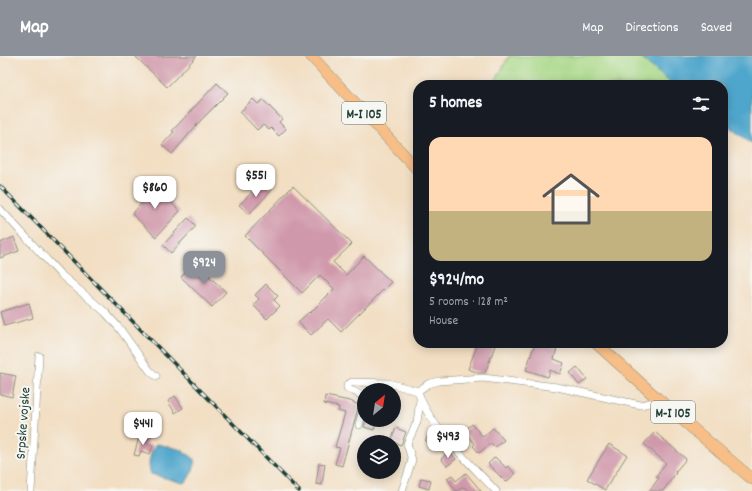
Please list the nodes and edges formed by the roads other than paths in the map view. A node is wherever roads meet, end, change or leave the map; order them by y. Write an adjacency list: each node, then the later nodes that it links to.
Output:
1 (311, 56): 2 (main road, M-I 105)
2 (413, 165)
3 (0, 209): 6 (street)
4 (602, 348): 11 (main road, M-I 105)
5 (39, 356): 14 (street, Srpske vojske)
6 (156, 376)
7 (388, 383): 10 (street)
8 (401, 386): 9 (street)
9 (418, 391): 11 (street); 12 (street)
10 (357, 393)
11 (657, 398): 13 (main road, M-I 105)
12 (420, 400): 15 (street); 16 (street)
13 (752, 479)
14 (31, 491)
15 (402, 491)
16 (496, 491)

